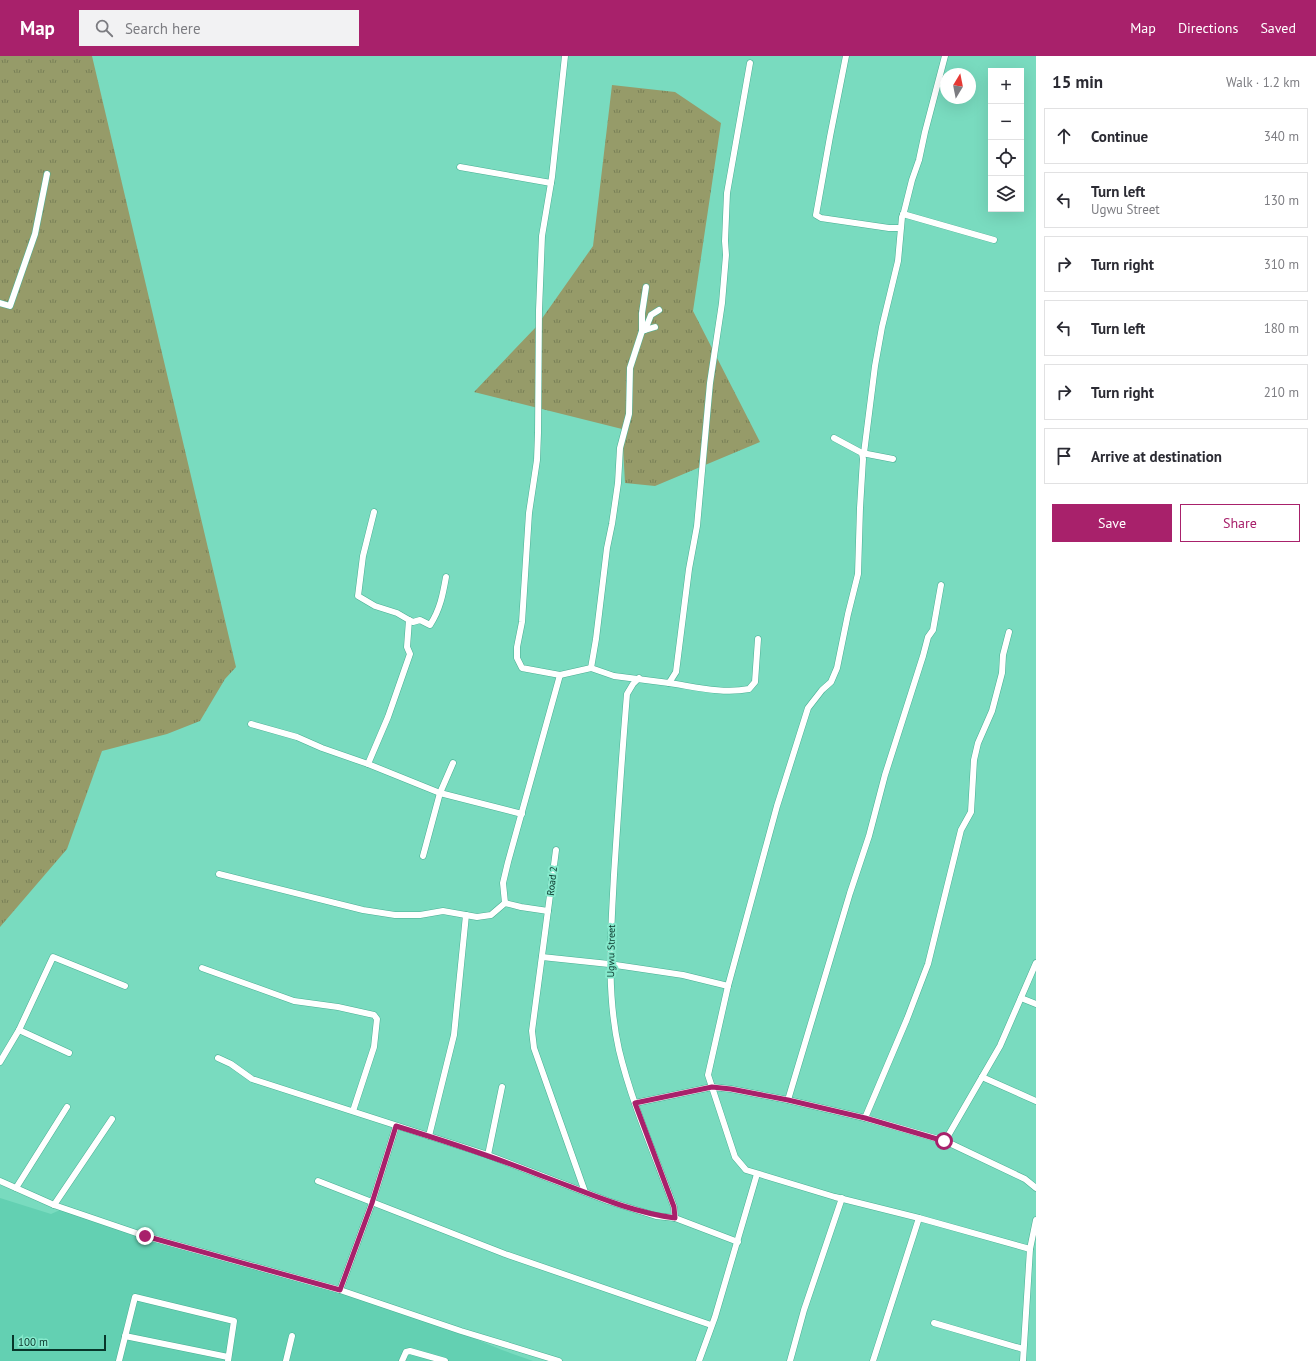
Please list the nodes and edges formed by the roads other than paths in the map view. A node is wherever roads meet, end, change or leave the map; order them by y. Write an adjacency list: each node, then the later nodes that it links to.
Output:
1 (565, 56): 7 (street)
2 (846, 56): 9 (street)
3 (945, 56): 8 (street)
4 (750, 63): 28 (street)
5 (460, 167): 7 (street)
6 (48, 174): 12 (street)
7 (551, 183): 26 (street)
8 (903, 214): 9 (street); 10 (street)
9 (900, 228): 17 (street)
10 (994, 240)
11 (646, 288): 15 (street)
12 (0, 303)
13 (659, 310): 15 (street)
14 (655, 327): 15 (street)
15 (643, 330): 25 (street)
16 (834, 438): 17 (street)
17 (863, 453): 18 (street); 45 (street)
18 (893, 460)
19 (374, 512): 22 (street)
20 (446, 577): 22 (street)
21 (941, 585): 55 (street)
22 (409, 620): 31 (street)
23 (1009, 632): 61 (street)
24 (758, 639): 28 (street)
25 (591, 668): 26 (street); 27 (street)
26 (560, 675): 33 (street)
27 (639, 678): 28 (street); 42 (street, Ugwu Street)
28 (669, 683)
29 (251, 724): 31 (street)
30 (452, 762): 32 (street)
31 (368, 764): 32 (street)
32 (440, 793): 33 (street); 35 (street)
33 (522, 814): 37 (street)
34 (556, 850): 38 (street, Road 2)
35 (423, 856)
36 (219, 874): 39 (street)
37 (504, 903): 38 (street); 39 (street)
38 (548, 911): 40 (street, Road 2)
39 (466, 915): 63 (street)
40 (542, 957): 42 (street); 71 (street, Road 2)
41 (1036, 963): 46 (street)
42 (609, 964): 45 (street); 57 (street, Ugwu Street)
43 (202, 968): 59 (street)
44 (125, 986): 48 (street)
45 (728, 986): 54 (street)
46 (1021, 998): 47 (street); 52 (street)
47 (1036, 1004)
48 (19, 1030): 49 (street); 51 (street)
49 (69, 1053)
50 (218, 1058): 59 (street)
51 (0, 1062)
52 (982, 1077): 56 (street); 64 (street)
53 (502, 1087): 65 (street)
54 (712, 1087): 55 (street); 57 (street); 66 (street)
55 (788, 1100): 61 (street)
56 (1036, 1101)
57 (635, 1103): 75 (street, Ugwu Street)
58 (67, 1107): 69 (street)
59 (353, 1112): 62 (street)
60 (112, 1118): 74 (street)
61 (865, 1118): 64 (street)
62 (396, 1126): 63 (street); 73 (street)
63 (429, 1136): 65 (street)
64 (944, 1141): 70 (street)
65 (488, 1155): 71 (street)
66 (757, 1174): 72 (street); 78 (street)
67 (0, 1181): 69 (street)
68 (318, 1181): 73 (street)
69 (16, 1188): 74 (street)
70 (1036, 1188)
71 (585, 1192): 75 (street)
72 (842, 1198): 76 (street); 93 (street)
73 (372, 1203): 80 (street); 82 (street)
74 (54, 1205): 80 (street)
75 (675, 1218): 78 (street)
76 (919, 1218): 79 (street); 94 (street)
77 (1036, 1220): 79 (street)
78 (738, 1242): 82 (street)
79 (1030, 1249): 85 (street)
80 (340, 1290): 91 (street)
81 (934, 1323): 85 (street)
82 (711, 1325): 92 (street)
83 (125, 1336): 86 (street); 86 (street); 87 (street)
84 (292, 1336): 88 (street)
85 (1023, 1349): 95 (street)
86 (228, 1359)
87 (119, 1361)
88 (286, 1361)
89 (402, 1361): 90 (street)
90 (445, 1361)
91 (559, 1361)
92 (699, 1361)
93 (790, 1361)
94 (873, 1361)
95 (1023, 1361)

